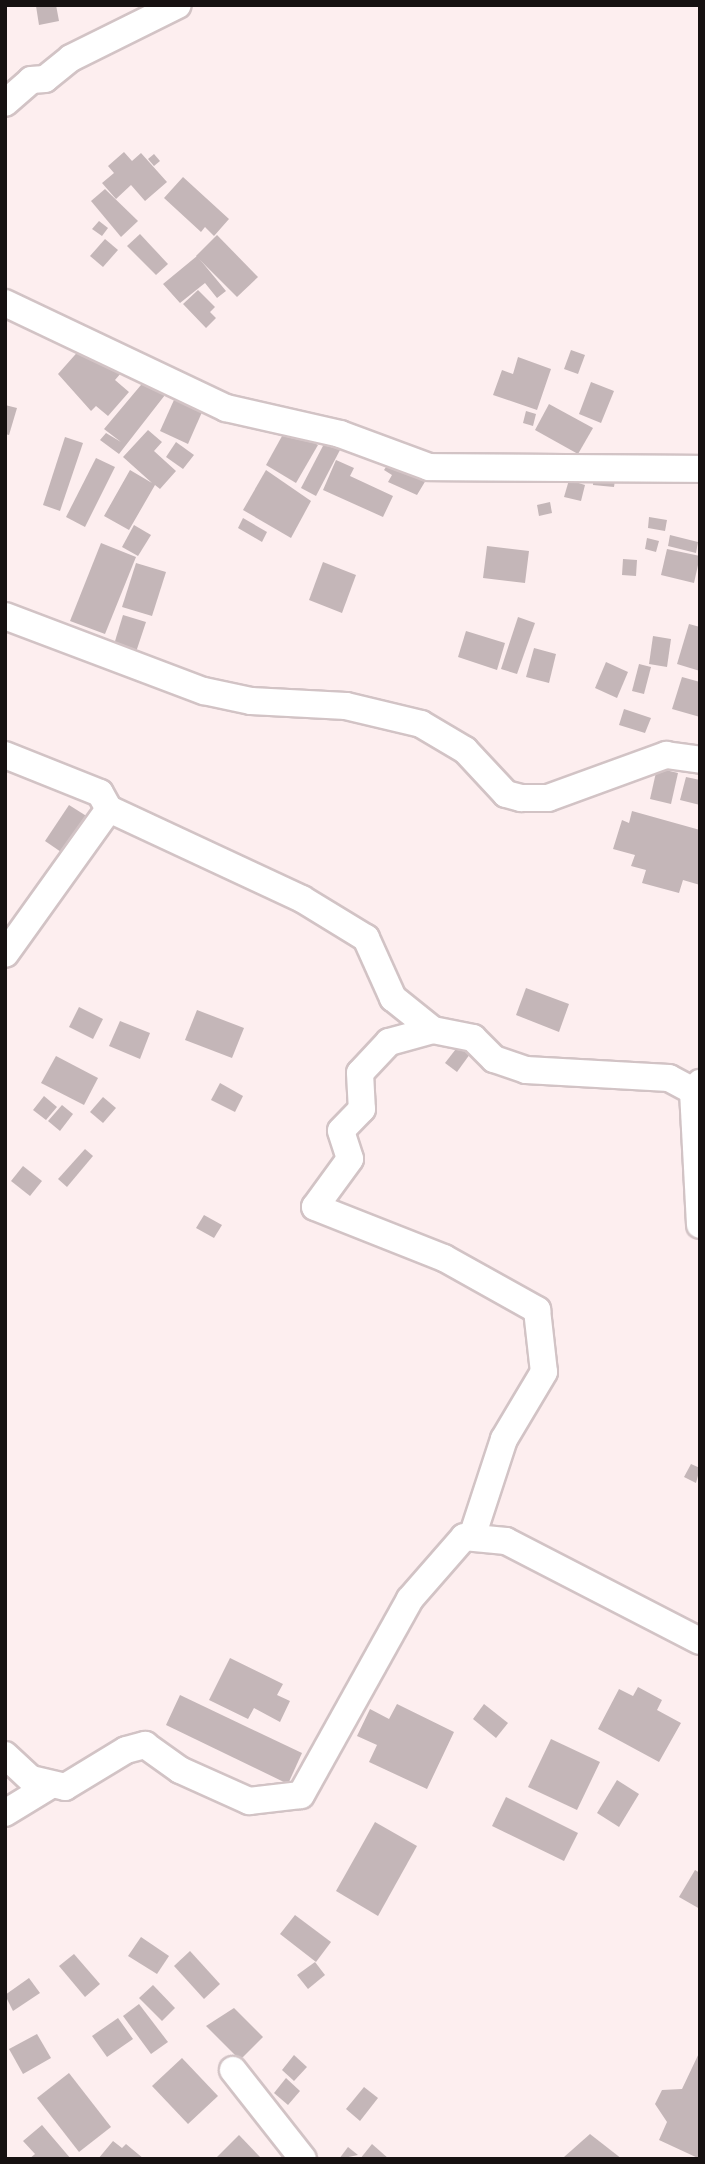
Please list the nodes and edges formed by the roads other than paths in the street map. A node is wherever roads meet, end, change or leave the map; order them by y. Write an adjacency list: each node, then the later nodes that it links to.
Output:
1 (178, 5): 2 (street)
2 (5, 103)
3 (5, 303): 4 (street)
4 (700, 469)
5 (5, 616): 7 (street)
6 (5, 755): 8 (street)
7 (700, 760)
8 (109, 809): 9 (street); 10 (street)
9 (5, 954)
10 (433, 1030): 11 (street); 13 (street)
11 (696, 1087): 12 (street)
12 (700, 1225)
13 (471, 1536): 14 (street); 16 (street)
14 (700, 1641)
15 (5, 1755): 16 (street)
16 (49, 1786): 17 (street)
17 (5, 1813)
18 (233, 2070): 19 (street)
19 (303, 2159)

